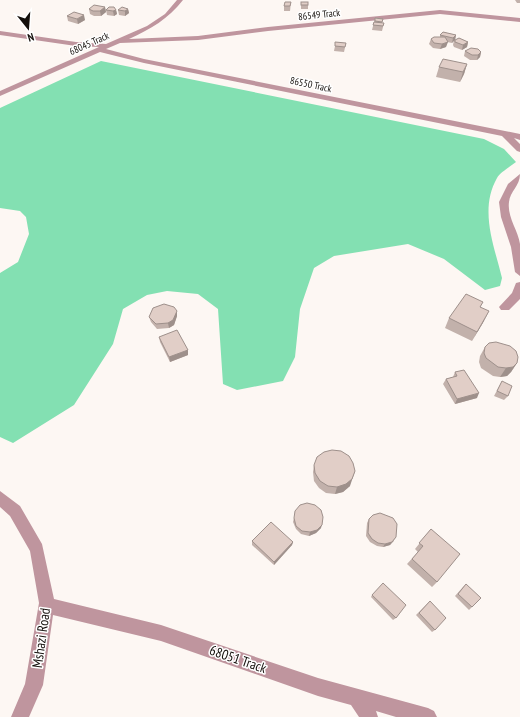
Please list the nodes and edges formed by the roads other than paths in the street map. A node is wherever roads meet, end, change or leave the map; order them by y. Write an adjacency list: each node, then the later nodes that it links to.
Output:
1 (180, 0): 4 (street, 68045 Track)
2 (520, 20): 4 (street, 86549 Track)
3 (0, 33): 5 (street)
4 (121, 41): 5 (street, 68045 Track)
5 (106, 45): 6 (street, 68045 Track)
6 (98, 49): 7 (street, 68045 Track); 8 (street, 86550 Track)
7 (0, 94)
8 (505, 134): 9 (street, 86550 Track); 10 (street)
9 (520, 137)
10 (520, 149)
11 (520, 177): 12 (street)
12 (520, 272)
13 (520, 286): 14 (street)
14 (506, 307)
15 (0, 498): 16 (street, Mshazi Road)
16 (46, 604): 17 (street, 68051 Track); 18 (street, Mshazi Road)
17 (356, 697): 19 (street); 20 (street, 68051 Track)
18 (20, 717)
19 (369, 717)
20 (428, 717)

